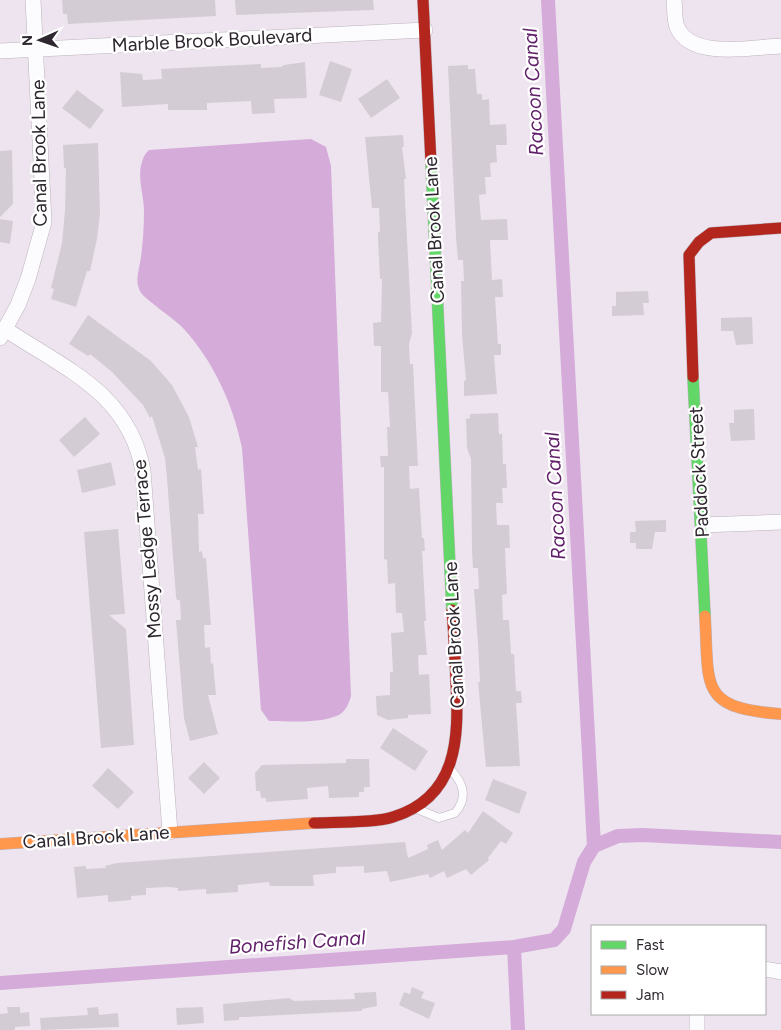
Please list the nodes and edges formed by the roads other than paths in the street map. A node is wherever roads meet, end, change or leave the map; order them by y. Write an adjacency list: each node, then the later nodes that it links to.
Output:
1 (33, 0): 6 (street, Canal Brook Lane)
2 (423, 0): 4 (street, Canal Brook Lane)
3 (674, 0): 5 (street)
4 (425, 30): 6 (street, Marble Brook Boulevard); 13 (street, Canal Brook Lane)
5 (781, 46)
6 (36, 49): 7 (street, Marble Brook Boulevard); 9 (street, Canal Brook Lane)
7 (0, 51)
8 (781, 228): 11 (street, Paddock Street)
9 (3, 334): 15 (street, Mossy Ledge Terrace)
10 (781, 522): 11 (street)
11 (702, 525): 12 (street, Paddock Street)
12 (781, 714)
13 (450, 768): 14 (street, Canal Brook Lane); 14 (lane)
14 (415, 808): 15 (street, Canal Brook Lane)
15 (170, 832): 16 (street, Canal Brook Lane)
16 (0, 844)
17 (766, 969): 18 (street)
18 (781, 972)
19 (697, 1015): 20 (street)
20 (697, 1030)

